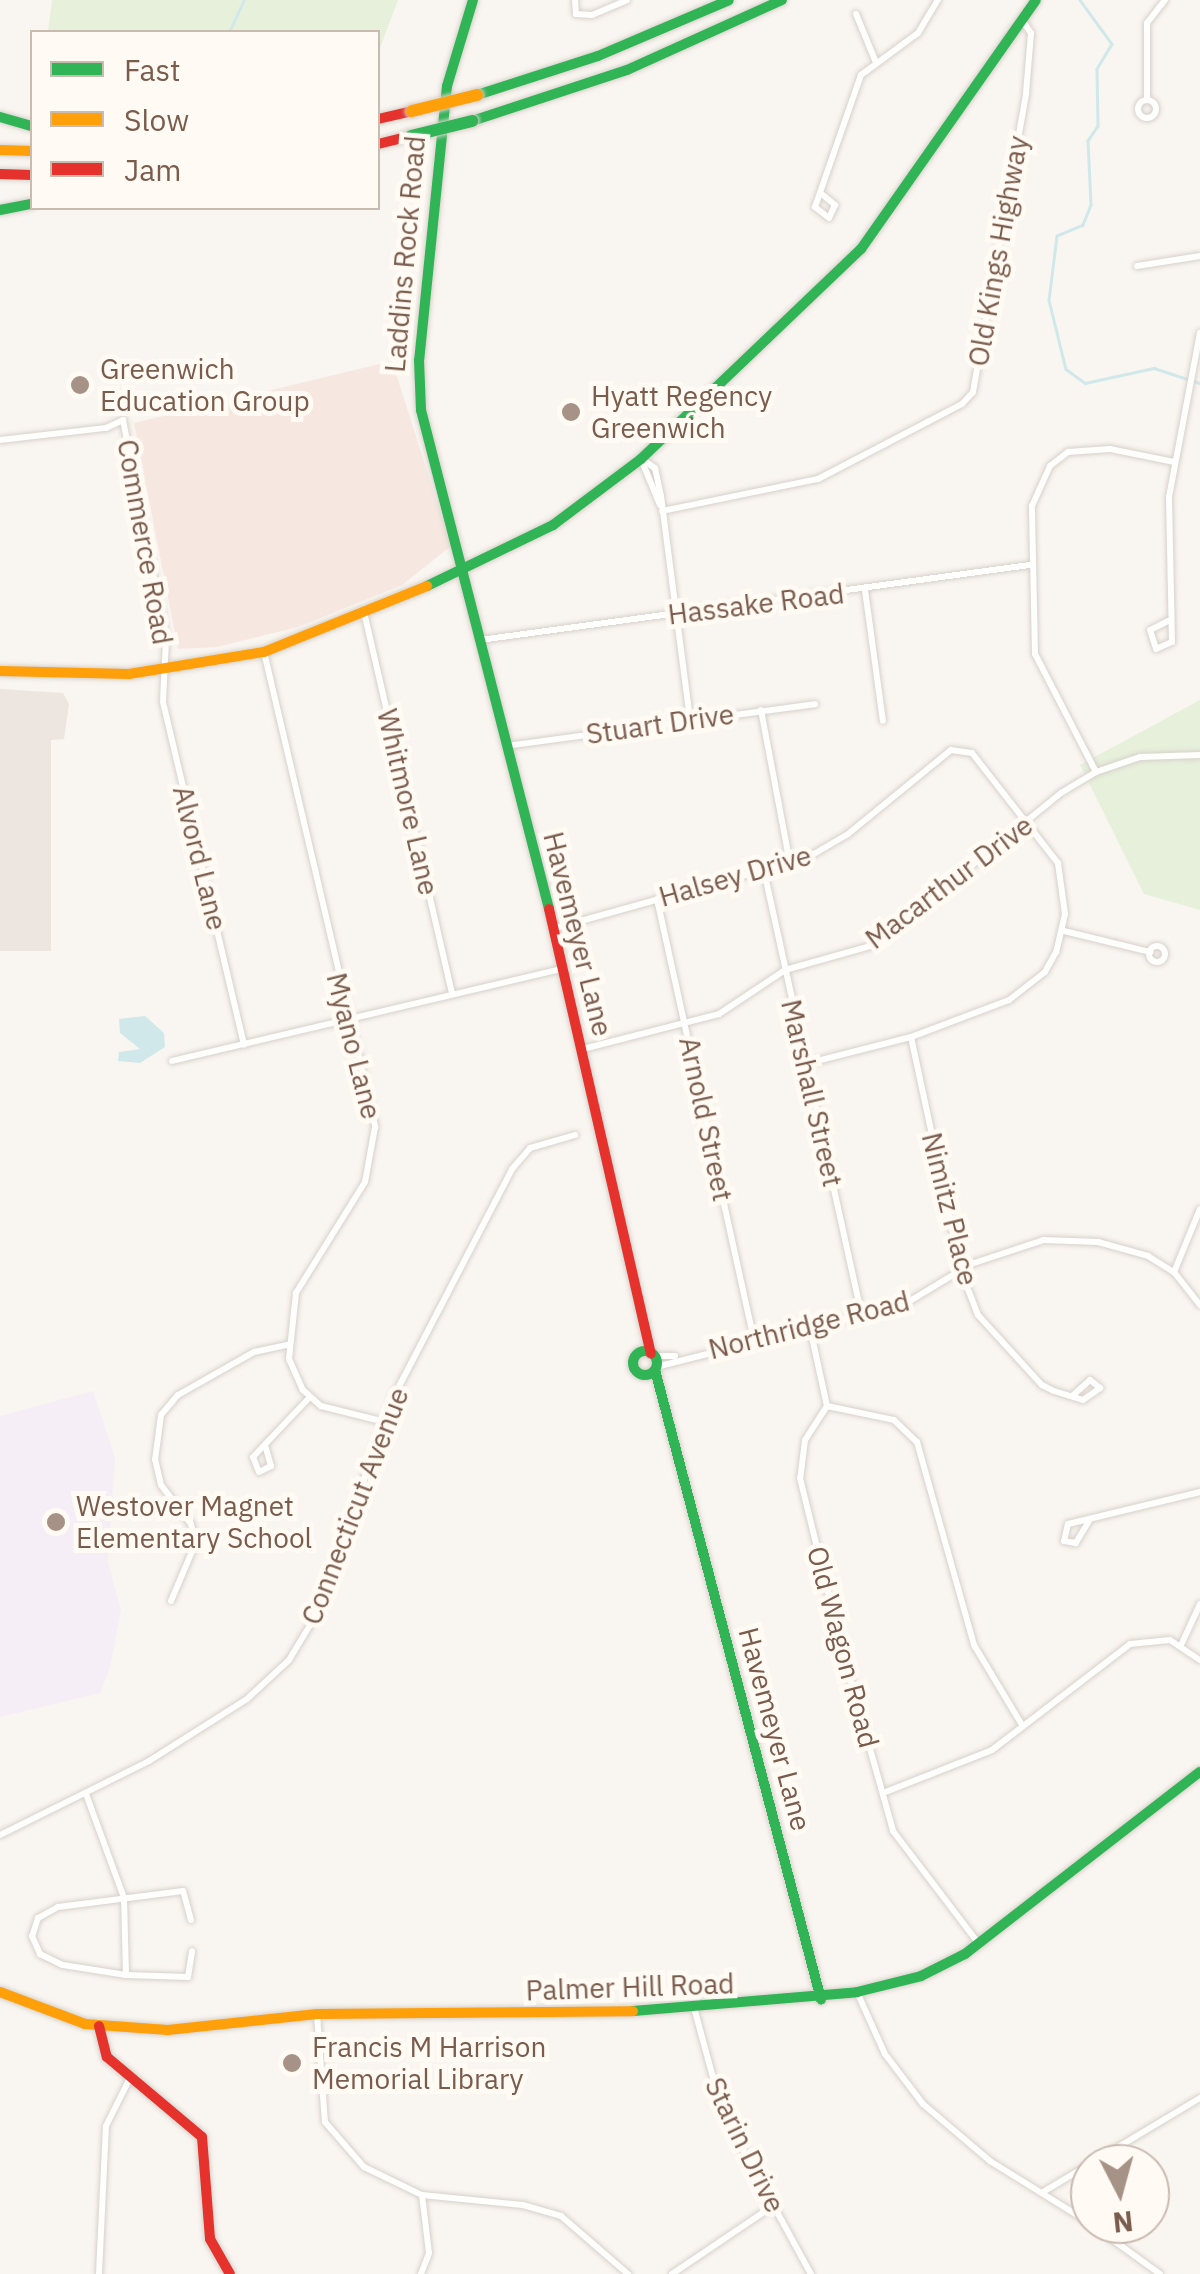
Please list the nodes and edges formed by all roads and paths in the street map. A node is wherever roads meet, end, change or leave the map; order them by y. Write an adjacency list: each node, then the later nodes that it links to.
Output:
1 (473, 0): 32 (main road, Laddins Rock Road)
2 (575, 0): 3 (street)
3 (627, 0)
4 (730, 0): 14 (main road, bridge)
5 (782, 0): 16 (main road, bridge)
6 (938, 0): 11 (street)
7 (1036, 0): 10 (main road)
8 (1166, 0): 12 (street)
9 (856, 14): 11 (street)
10 (1020, 18): 28 (main road); 30 (street, Old Kings Highway)
11 (875, 60): 21 (street)
12 (1147, 100)
13 (0, 117): 15 (main road)
14 (380, 119)
15 (30, 125)
16 (380, 144)
17 (0, 150): 18 (main road)
18 (30, 151)
19 (0, 174): 20 (main road)
20 (30, 175)
21 (823, 195)
22 (30, 204): 23 (main road)
23 (0, 210)
24 (1200, 256): 25 (street)
25 (1137, 266)
26 (1200, 333): 29 (street)
27 (0, 440): 39 (street, Commerce Road)
28 (641, 459): 30 (street); 32 (main road)
29 (1174, 462): 31 (street); 36 (street)
30 (662, 511): 35 (street)
31 (1030, 564): 33 (street, Hassake Road); 47 (street)
32 (464, 571): 34 (main road); 37 (main road, Havemeyer Lane)
33 (865, 590): 35 (street, Hassake Road); 44 (street)
34 (364, 611): 38 (main road); 57 (street, Whitmore Lane)
35 (675, 614): 37 (street, Hassake Road); 43 (street)
36 (1168, 621): 36 (street)
37 (480, 640): 45 (main road, Havemeyer Lane)
38 (264, 652): 39 (main road); 58 (street, Myano Lane)
39 (164, 670): 40 (main road); 61 (street, Alvord Lane)
40 (0, 671)
41 (815, 704): 42 (street, Stuart Drive)
42 (761, 710): 43 (street, Stuart Drive); 49 (street)
43 (690, 720): 45 (street, Stuart Drive)
44 (882, 721)
45 (505, 746): 52 (main road, Havemeyer Lane)
46 (1200, 755): 47 (street, Macarthur Drive)
47 (1096, 772): 48 (street, Macarthur Drive)
48 (1031, 821): 49 (street, Halsey Drive); 53 (street, Halsey Drive); 56 (street, Macarthur Drive)
49 (790, 864): 50 (street, Halsey Drive)
50 (764, 871): 51 (street, Halsey Drive); 56 (street, Marshall Street)
51 (657, 899): 52 (street, Halsey Drive); 59 (street, Arnold Street)
52 (552, 928): 55 (main road, Havemeyer Lane)
53 (1064, 931): 54 (street); 60 (street)
54 (1150, 952)
55 (564, 968): 57 (street); 62 (main road, Havemeyer Lane)
56 (785, 970): 59 (street, Macarthur Drive); 64 (street, Marshall Street)
57 (452, 994): 58 (street)
58 (349, 1019): 61 (street); 73 (street, Myano Lane)
59 (685, 1022): 62 (street, Macarthur Drive); 72 (street, Arnold Street)
60 (910, 1037): 64 (street); 67 (street, Nimitz Place)
61 (244, 1045): 63 (street)
62 (582, 1049): 74 (main road, Havemeyer Lane)
63 (172, 1061)
64 (805, 1064): 70 (street, Marshall Street)
65 (575, 1134): 78 (street, Connecticut Avenue)
66 (1200, 1209): 68 (street)
67 (962, 1271): 68 (street, Northridge Road); 70 (street, Northridge Road); 75 (street, Nimitz Place)
68 (1174, 1272): 69 (street, Northridge Road)
69 (1200, 1305)
70 (862, 1315): 71 (street, Northridge Road)
71 (810, 1328): 72 (street, Northridge Road); 77 (street)
72 (754, 1340): 74 (street, Northridge Road)
73 (287, 1345): 76 (street); 82 (street)
74 (649, 1363): 98 (main road, Havemeyer Lane)
75 (1072, 1396)
76 (310, 1398): 78 (street); 79 (street)
77 (827, 1406): 86 (street); 89 (street, Old Wagon Road)
78 (386, 1422): 88 (street, Connecticut Avenue)
79 (265, 1445)
80 (1200, 1492): 81 (street)
81 (1090, 1521): 81 (street)
82 (171, 1601)
83 (1200, 1604): 84 (street)
84 (1182, 1644): 85 (street); 86 (street)
85 (1200, 1660)
86 (1022, 1726): 89 (street)
87 (1200, 1772): 93 (main road, Palmer Hill Road)
88 (86, 1794): 90 (street, Connecticut Avenue); 91 (street)
89 (882, 1794): 93 (street, Old Wagon Road)
90 (0, 1835)
91 (124, 1898): 92 (street); 95 (street); 95 (street)
92 (191, 1920)
93 (979, 1944): 97 (main road, Palmer Hill Road)
94 (192, 1950): 95 (street)
95 (126, 1975)
96 (0, 1992): 101 (main road, Palmer Hill Road)
97 (857, 1992): 98 (main road, Palmer Hill Road); 104 (street)
98 (820, 1998): 99 (main road, Palmer Hill Road)
99 (695, 2011): 100 (main road, Palmer Hill Road); 106 (street, Starin Drive)
100 (317, 2014): 101 (main road, Palmer Hill Road); 105 (street)
101 (99, 2026): 102 (main road)
102 (132, 2075): 109 (street); 110 (main road)
103 (1200, 2098): 104 (street)
104 (1043, 2192): 107 (street)
105 (422, 2195): 111 (street); 112 (street)
106 (774, 2206): 113 (street); 114 (street, Starin Drive)
107 (1070, 2210)
108 (1119, 2244): 115 (street)
109 (99, 2274)
110 (230, 2274)
111 (420, 2274)
112 (628, 2274)
113 (672, 2274)
114 (811, 2274)
115 (1160, 2274)

